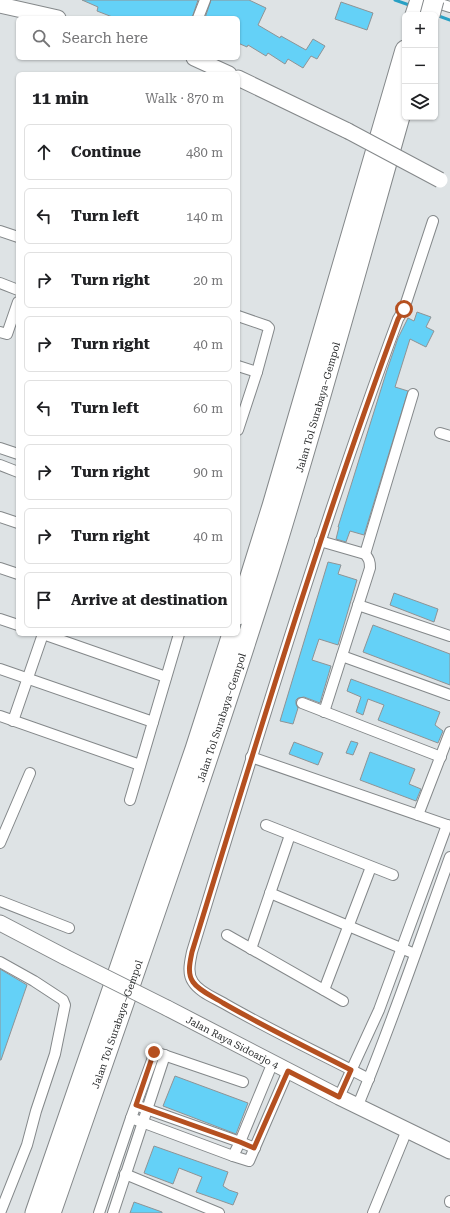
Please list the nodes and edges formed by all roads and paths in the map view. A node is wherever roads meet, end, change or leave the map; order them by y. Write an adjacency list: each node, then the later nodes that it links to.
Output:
1 (205, 0): 10 (street)
2 (420, 0): 7 (highway)
3 (429, 0): 6 (street)
4 (434, 0): 8 (highway, bridge)
5 (0, 5): 9 (street)
6 (450, 7)
7 (416, 12)
8 (431, 12)
9 (49, 16)
10 (199, 16)
11 (198, 60): 13 (street)
12 (402, 60): 42 (highway, Jalan Tol Surabaya–Gempol)
13 (225, 72)
14 (240, 79): 16 (street, bridge)
15 (402, 110): 106 (highway, Jalan Tol Surabaya–Gempol)
16 (445, 183)
17 (433, 221): 37 (street)
18 (0, 232): 19 (street)
19 (16, 236)
20 (0, 284): 21 (street)
21 (16, 289)
22 (16, 308): 24 (street)
23 (240, 317): 26 (street)
24 (0, 332)
25 (240, 367): 26 (street)
26 (257, 372): 28 (street)
27 (413, 394): 38 (street)
28 (240, 416)
29 (440, 432): 30 (street)
30 (450, 436)
31 (0, 448): 32 (street)
32 (16, 453)
33 (0, 465): 34 (street)
34 (16, 471)
35 (0, 517): 36 (street)
36 (16, 522)
37 (320, 541): 38 (street); 62 (street)
38 (364, 554): 41 (street)
39 (0, 568): 40 (street)
40 (16, 573)
41 (358, 605): 49 (street); 50 (street)
42 (240, 609)
43 (0, 619): 44 (street)
44 (16, 624)
45 (42, 636): 53 (street)
46 (49, 636): 52 (street)
47 (178, 636): 52 (street)
48 (231, 636): 105 (highway, Jalan Tol Surabaya–Gempol)
49 (450, 636)
50 (342, 656): 54 (street); 56 (street)
51 (0, 669): 53 (street)
52 (166, 677): 59 (street)
53 (27, 679): 58 (street); 59 (street)
54 (450, 695)
55 (302, 703): 56 (street)
56 (324, 712): 61 (street)
57 (0, 716): 58 (street)
58 (12, 720): 63 (street)
59 (153, 722): 63 (street)
60 (450, 732): 61 (street)
61 (440, 757): 66 (street)
62 (251, 758): 66 (street); 88 (street)
63 (140, 765): 65 (street)
64 (30, 773): 70 (street)
65 (130, 800)
66 (418, 815): 68 (street)
67 (266, 825): 69 (street)
68 (448, 826): 81 (street)
69 (290, 835): 72 (street); 74 (street)
70 (0, 843)
71 (450, 857): 82 (street)
72 (371, 867): 73 (street); 77 (street)
73 (394, 875)
74 (270, 893): 77 (street); 80 (street)
75 (0, 901): 78 (street)
76 (0, 924): 87 (street, Jalan Raya Sidoarjo 4, bridge)
77 (348, 926): 81 (street); 84 (street)
78 (68, 928)
79 (227, 935): 80 (street)
80 (251, 949): 84 (street)
81 (401, 949): 82 (street); 88 (street)
82 (415, 954): 90 (street)
83 (0, 962): 104 (street)
84 (324, 990): 85 (street)
85 (343, 1001)
86 (165, 1055): 91 (street); 93 (street); 95 (street)
87 (273, 1062): 89 (street, Jalan Raya Sidoarjo 4); 99 (street)
88 (351, 1070): 90 (street); 92 (street)
89 (288, 1071): 92 (street, Jalan Raya Sidoarjo 4); 100 (street)
90 (369, 1079): 94 (street)
91 (243, 1082)
92 (339, 1097): 94 (street, Jalan Raya Sidoarjo 4)
93 (136, 1105): 95 (street); 96 (street)
94 (358, 1105): 98 (street, Jalan Raya Sidoarjo 4)
95 (147, 1109): 97 (street); 99 (street)
96 (131, 1118): 97 (street); 107 (street)
97 (142, 1122): 102 (street); 103 (street)
98 (408, 1130): 101 (street, Jalan Raya Sidoarjo 4); 110 (street)
99 (240, 1142): 100 (street); 102 (street)
100 (254, 1148): 102 (street)
101 (450, 1151)
102 (233, 1156)
103 (125, 1174): 108 (street); 109 (street)
104 (0, 1213)
105 (35, 1213)
106 (51, 1213)
107 (99, 1213)
108 (113, 1213)
109 (219, 1213)
110 (373, 1213)

